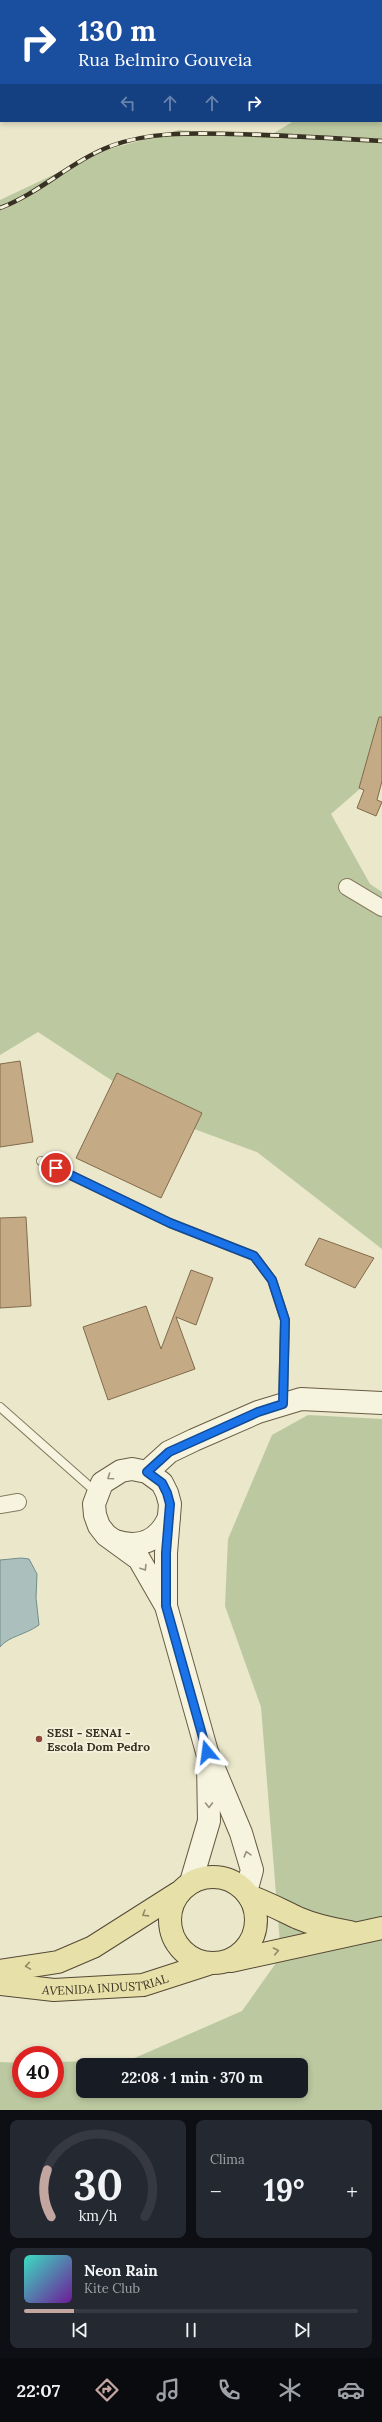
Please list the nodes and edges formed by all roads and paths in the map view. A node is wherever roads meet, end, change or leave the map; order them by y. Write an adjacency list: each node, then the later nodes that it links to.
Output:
1 (347, 887): 2 (street)
2 (382, 908)
3 (41, 1161): 5 (lane)
4 (382, 1403): 5 (street)
5 (283, 1404): 7 (street)
6 (0, 1407): 8 (lane)
7 (147, 1472): 8 (street, one-way to 8); 11 (street)
8 (97, 1493): 12 (street)
9 (18, 1502): 10 (street)
10 (0, 1506)
11 (169, 1516): 12 (street); 13 (street)
12 (116, 1541): 13 (street, one-way to 13)
13 (166, 1606): 14 (street)
14 (207, 1752): 15 (street, one-way to 15); 16 (street, one-way to 14)
15 (185, 1888): 16 (main road); 19 (main road); 20 (main road, AVENIDA INDUSTRIAL, one-way to 20)
16 (248, 1894): 18 (main road, AVENIDA INDUSTRIAL); 19 (main road)
17 (382, 1928): 18 (main road, AVENIDA INDUSTRIAL)
18 (359, 1934): 19 (main road, AVENIDA INDUSTRIAL, one-way to 18)
19 (216, 1963): 21 (main road, AVENIDA INDUSTRIAL)
20 (0, 1971)
21 (0, 1984)

